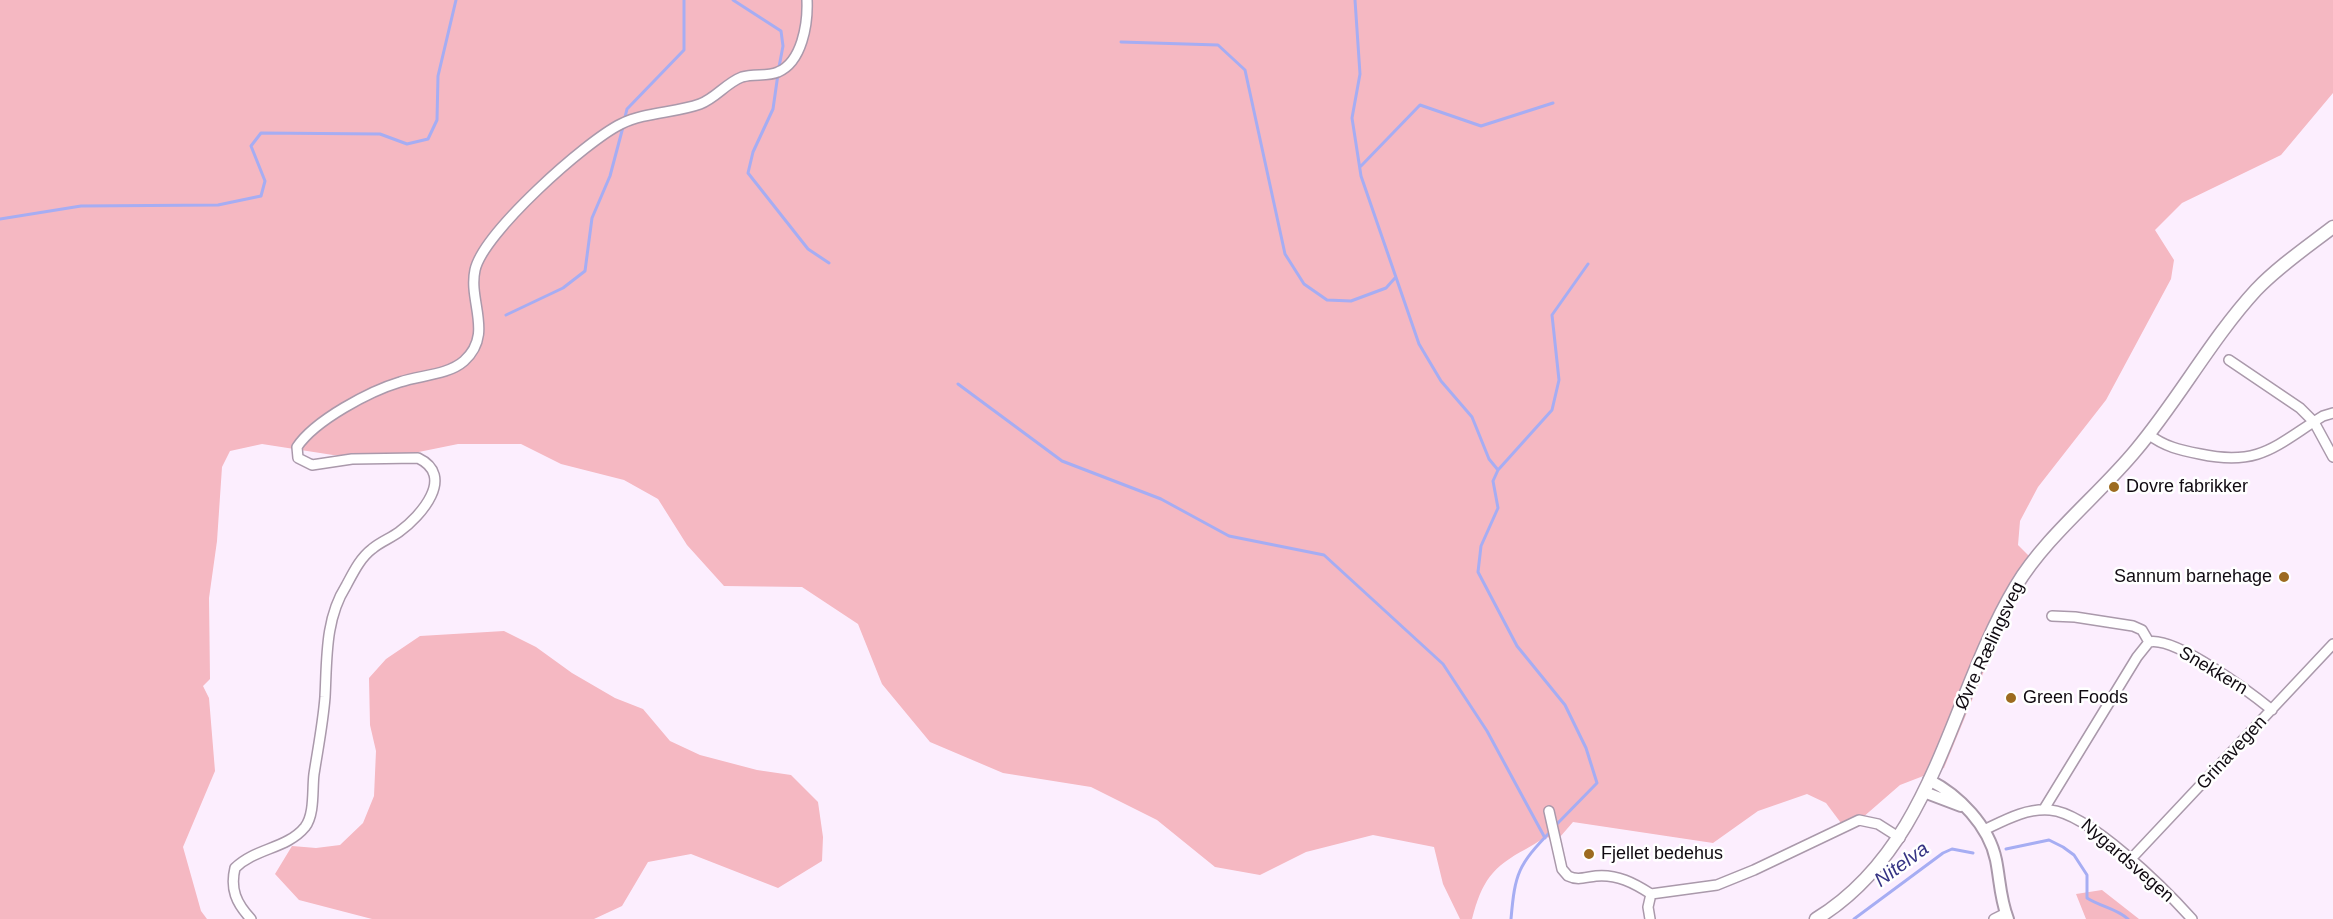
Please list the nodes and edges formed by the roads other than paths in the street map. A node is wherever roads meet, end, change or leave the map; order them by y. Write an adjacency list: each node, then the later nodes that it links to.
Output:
1 (807, 0): 22 (street)
2 (2333, 226): 6 (main road, Øvre Rælingsveg)
3 (2229, 360): 5 (street)
4 (2333, 413): 5 (street)
5 (2314, 422): 6 (street); 7 (street)
6 (2148, 434): 12 (main road, Øvre Rælingsveg)
7 (2333, 457)
8 (2052, 616): 9 (street, Snekkern)
9 (2149, 642): 11 (street, Snekkern); 15 (street)
10 (2333, 644): 11 (street, Grinavegen)
11 (2272, 710): 19 (street, Grinavegen)
12 (1929, 780): 13 (main road, Øvre Rælingsveg); 14 (street)
13 (1924, 792): 14 (street); 18 (main road, Øvre Rælingsveg)
14 (1964, 807): 17 (street)
15 (2044, 809): 17 (street, Nygardsvegen); 19 (street, Nygardsvegen)
16 (1549, 811): 20 (street)
17 (1984, 830): 21 (street)
18 (1900, 838): 20 (street); 24 (main road, Øvre Rælingsveg)
19 (2130, 860): 26 (street, Nygardsvegen)
20 (1651, 894): 23 (street)
21 (2007, 916): 25 (street)
22 (251, 919)
23 (1650, 919)
24 (1816, 919)
25 (1995, 919)
26 (2192, 919)

